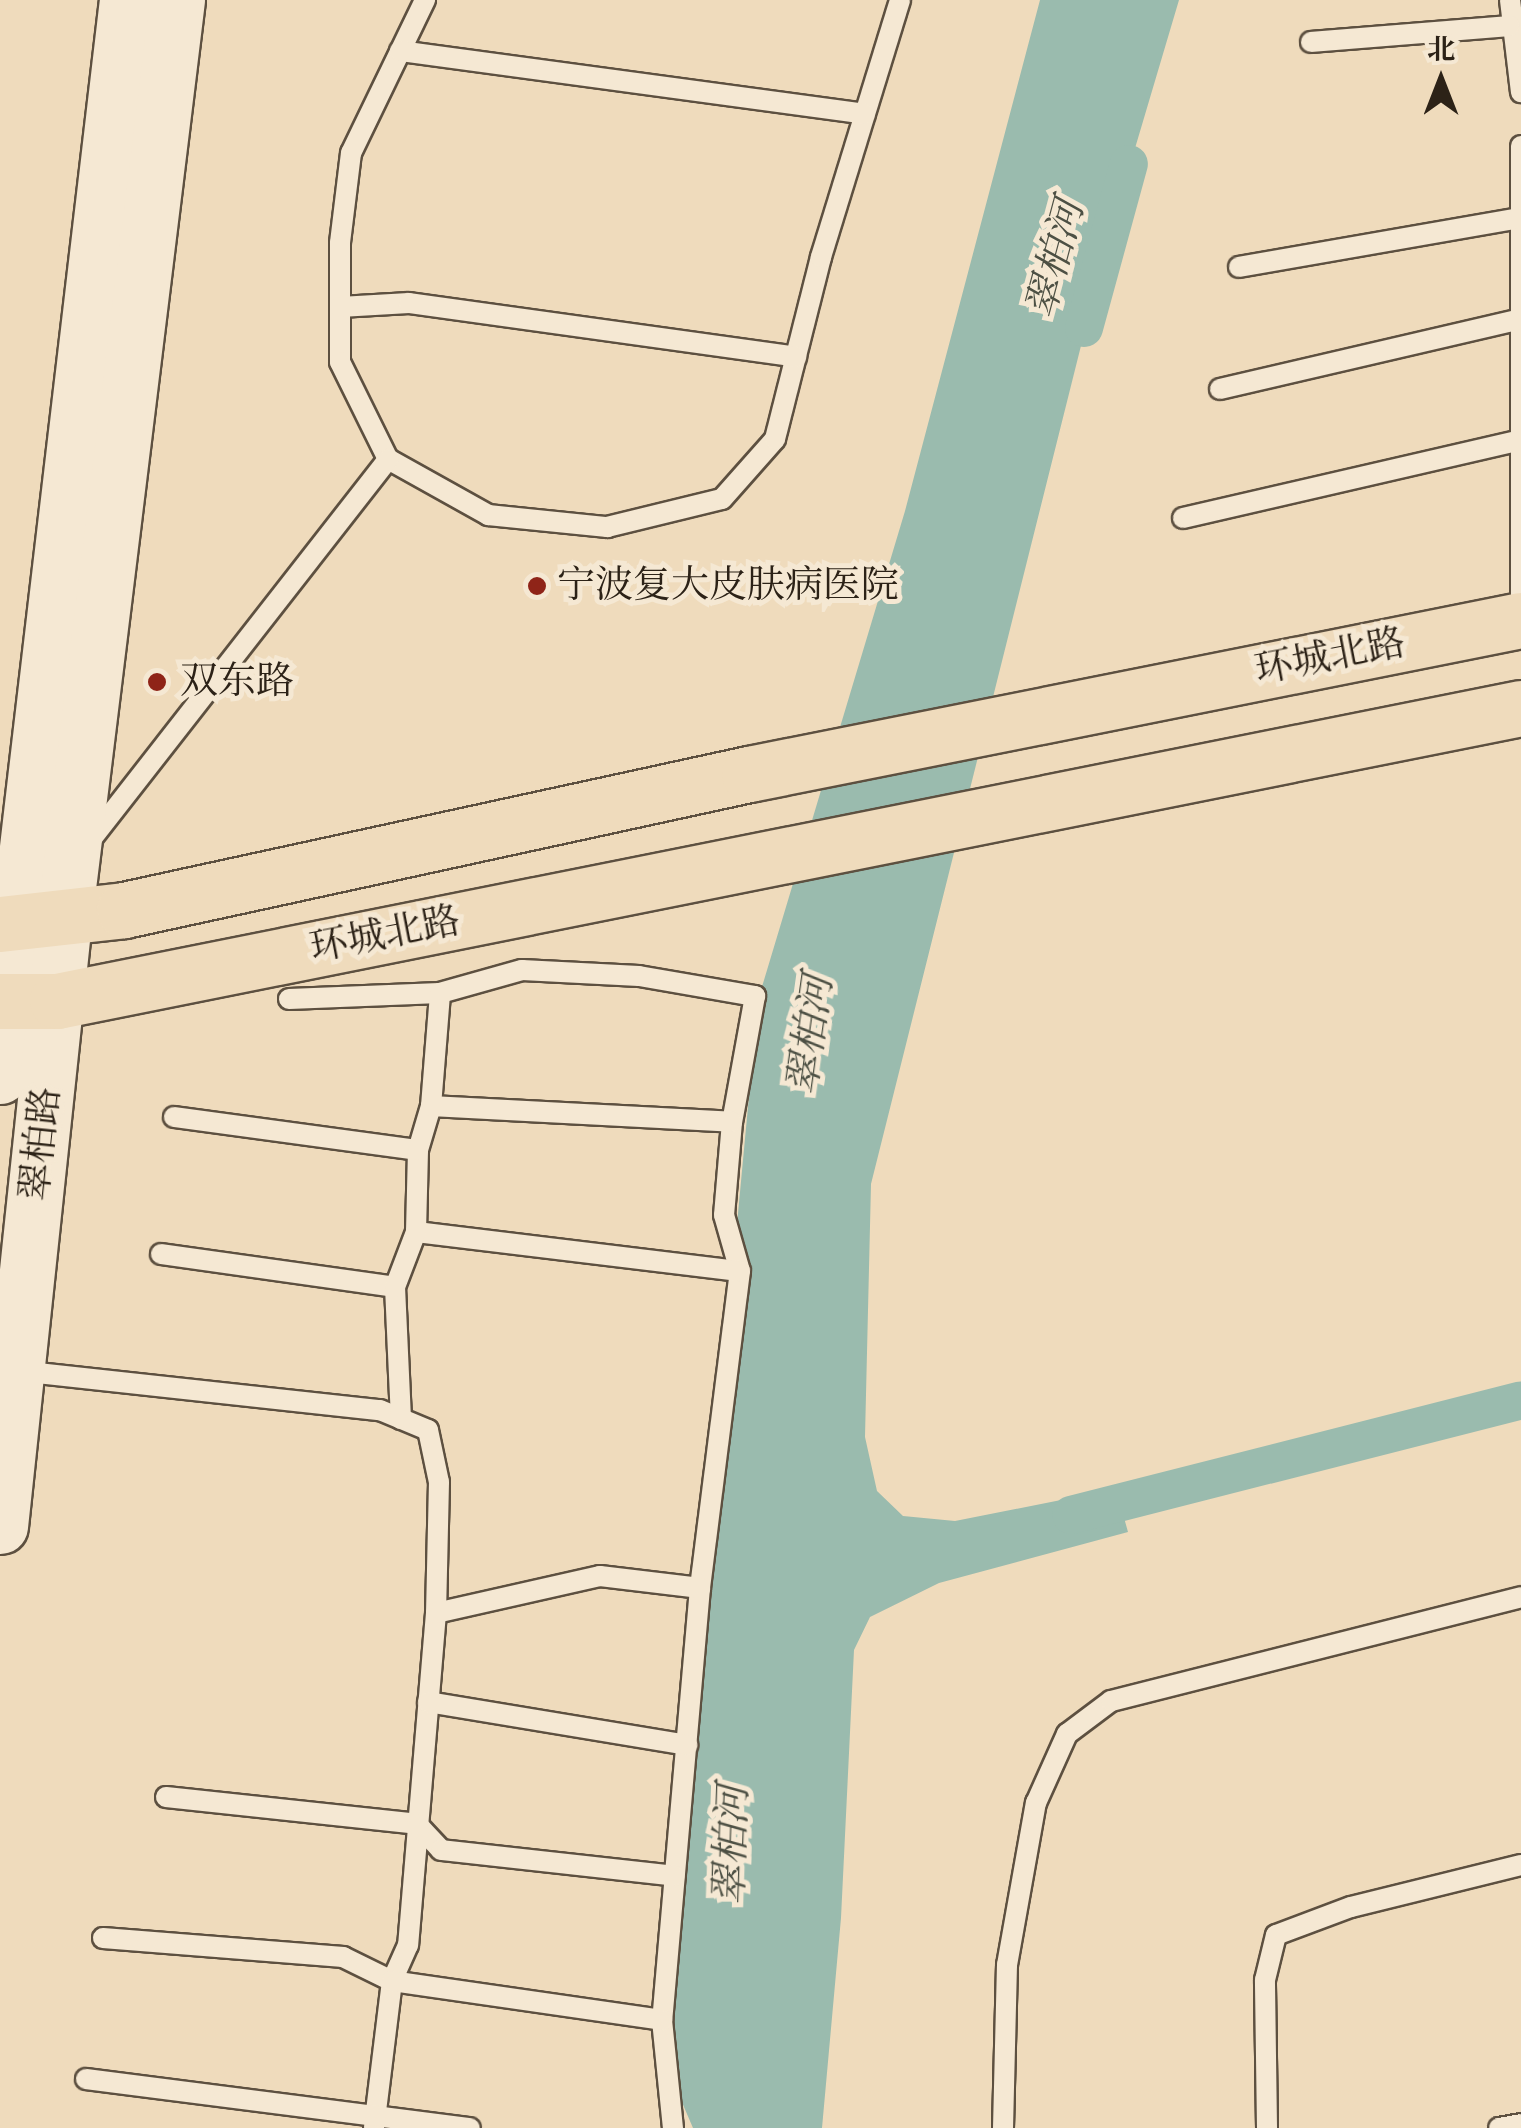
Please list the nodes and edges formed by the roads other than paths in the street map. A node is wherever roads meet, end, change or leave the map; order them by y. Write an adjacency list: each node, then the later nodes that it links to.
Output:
1 (128, 0): 23 (main road)
2 (176, 0): 23 (main road)
3 (425, 0): 8 (lane)
4 (900, 0): 10 (lane)
5 (1510, 0): 6 (lane)
6 (1509, 26): 7 (lane); 9 (lane)
7 (1311, 42)
8 (400, 52): 10 (lane); 14 (lane)
9 (1521, 92)
10 (865, 114): 16 (lane)
11 (1521, 146): 12 (lane)
12 (1520, 218): 13 (lane); 15 (lane)
13 (1239, 267)
14 (340, 308): 16 (lane); 19 (lane)
15 (1520, 319): 17 (lane); 18 (lane)
16 (796, 358): 19 (lane)
17 (1220, 389)
18 (1519, 441): 20 (lane); 21 (lane)
19 (388, 459): 23 (lane)
20 (1183, 518)
21 (1521, 617): 23 (main road, 环城北路)
22 (1521, 708): 26 (main road, 环城北路)
23 (38, 908): 26 (main road, 翠柏路)
24 (440, 993): 25 (lane); 28 (lane); 30 (lane)
25 (289, 999)
26 (22, 1002): 27 (main road, 翠柏路); 36 (main road, 翠柏路)
27 (0, 1076)
28 (431, 1106): 30 (lane); 31 (lane)
29 (174, 1117): 31 (lane)
30 (732, 1122): 34 (lane)
31 (418, 1150): 32 (lane)
32 (416, 1232): 34 (lane); 35 (lane)
33 (161, 1254): 35 (lane)
34 (740, 1271): 39 (lane)
35 (395, 1286): 37 (lane)
36 (17, 1371): 37 (lane); 38 (main road, 翠柏路)
37 (402, 1419): 41 (lane)
38 (0, 1526)
39 (700, 1588): 41 (lane); 43 (lane)
40 (1521, 1597): 56 (lane)
41 (436, 1613): 42 (lane)
42 (428, 1702): 43 (lane); 45 (lane)
43 (687, 1745): 47 (lane)
44 (166, 1798): 45 (lane)
45 (417, 1824): 47 (lane); 49 (lane)
46 (1521, 1865): 57 (lane)
47 (675, 1876): 50 (lane)
48 (103, 1938): 49 (lane)
49 (392, 1981): 50 (lane); 52 (lane)
50 (662, 2020): 55 (lane)
51 (86, 2078): 52 (lane)
52 (376, 2123): 54 (lane)
53 (1521, 2124): 58 (lane)
54 (470, 2128)
55 (672, 2128)
56 (1003, 2128)
57 (1267, 2128)
58 (1499, 2128)

